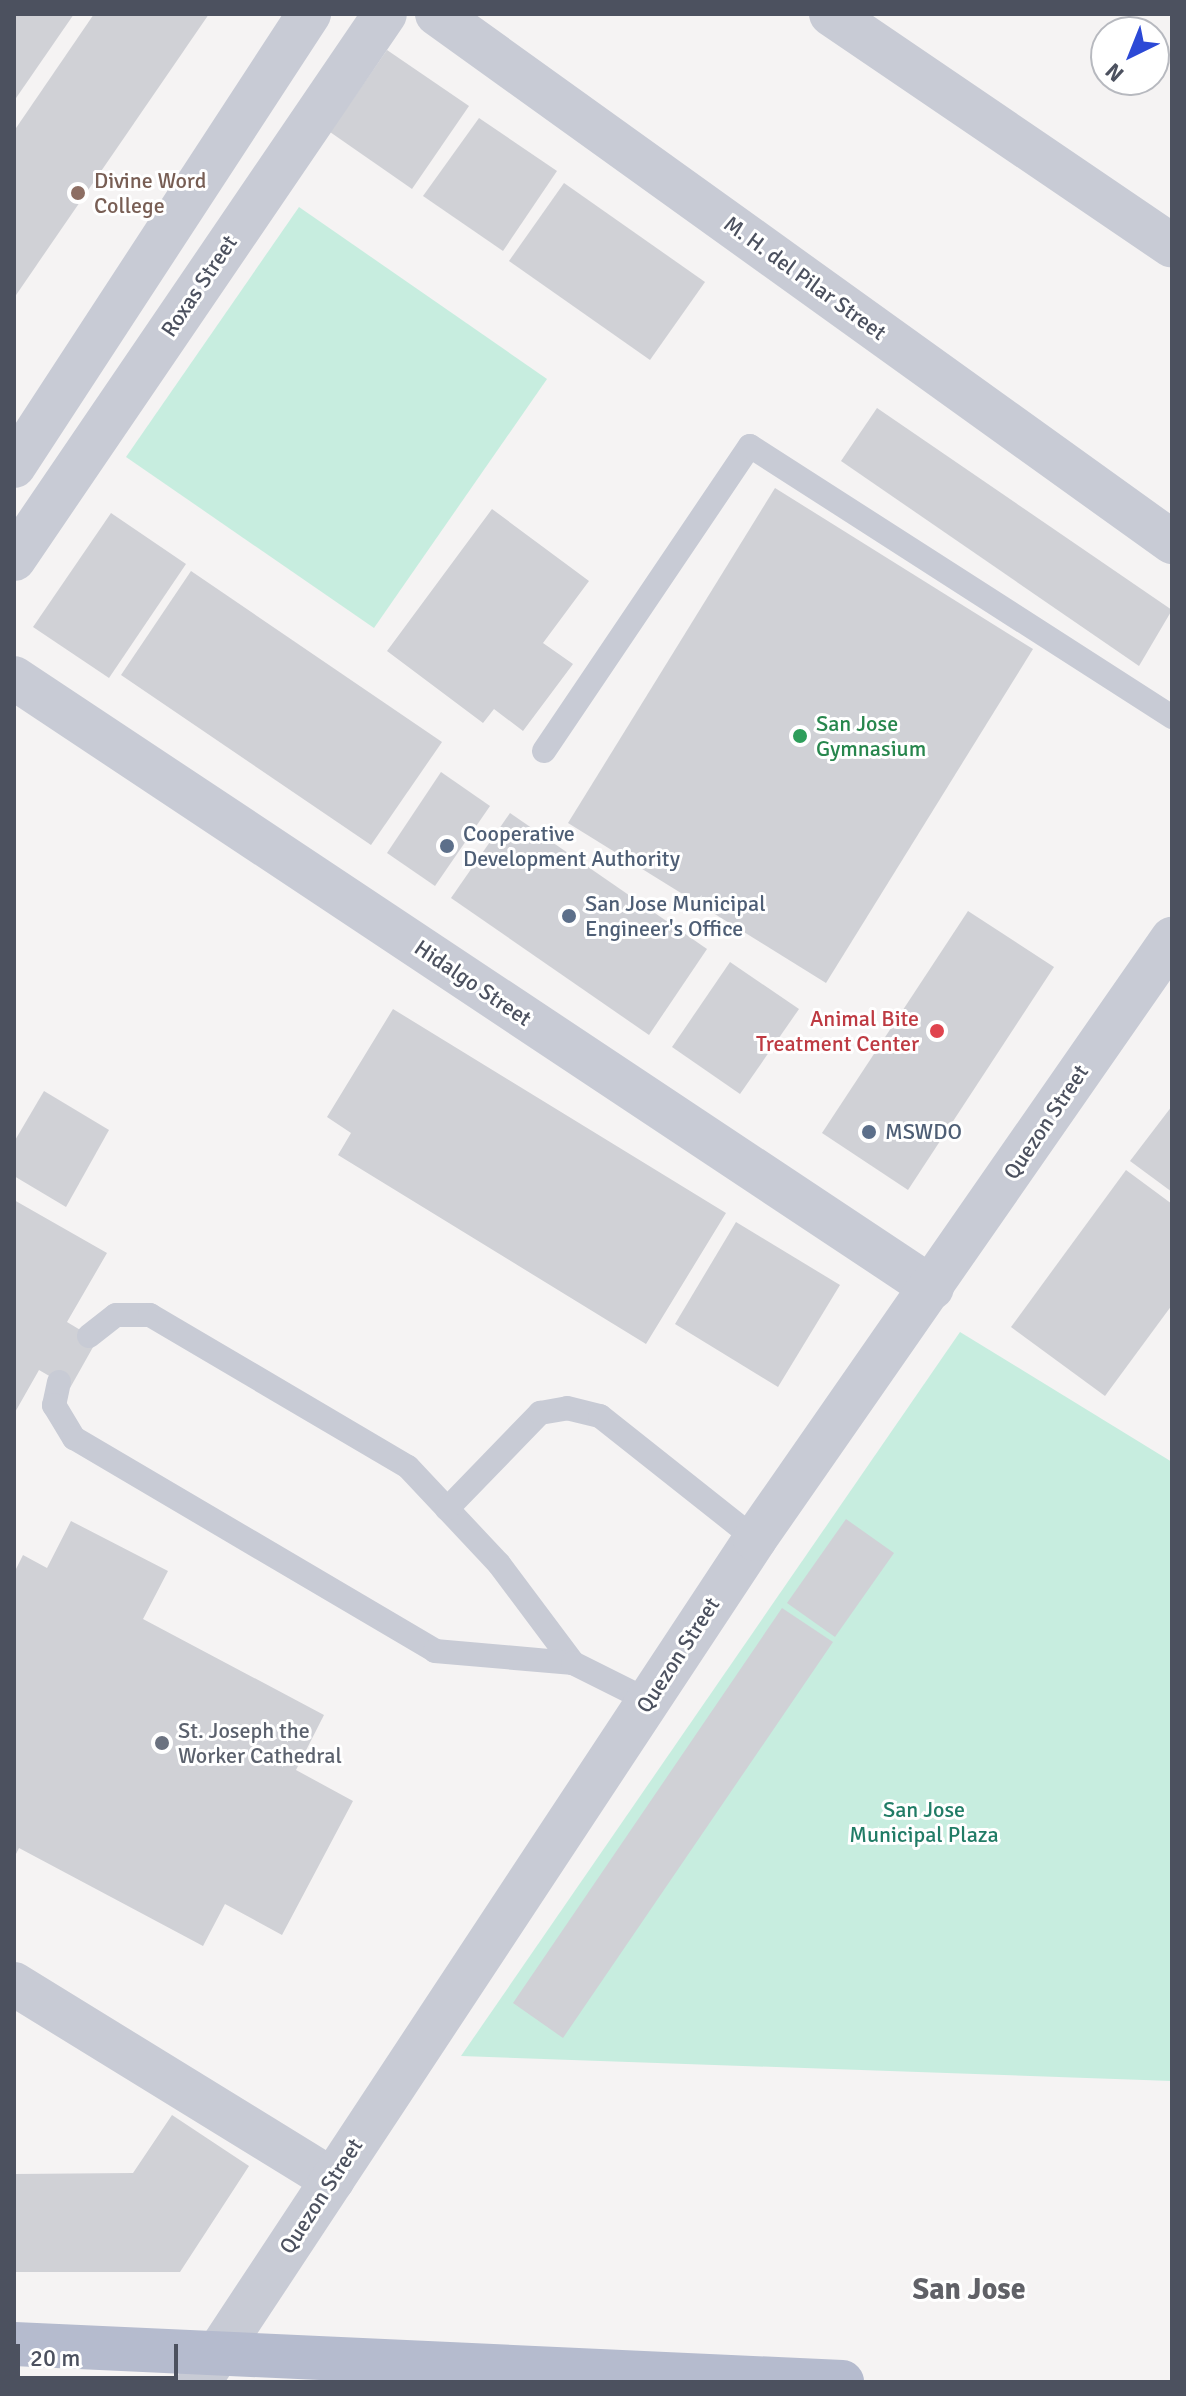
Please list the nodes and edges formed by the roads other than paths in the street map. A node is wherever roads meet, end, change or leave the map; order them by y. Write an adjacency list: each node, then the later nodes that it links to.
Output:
1 (309, 14): 6 (street)
2 (385, 14): 8 (street, Roxas Street)
3 (437, 14): 7 (street, M. H. del Pilar Street)
4 (831, 14): 5 (street)
5 (1172, 246)
6 (14, 466)
7 (1172, 542)
8 (14, 559)
9 (14, 678): 13 (street, Hidalgo Street)
10 (1172, 717): 11 (lane)
11 (544, 751)
12 (1172, 939): 13 (street, Quezon Street)
13 (932, 1288): 17 (street, Quezon Street)
14 (89, 1336): 16 (lane)
15 (59, 1382): 18 (lane)
16 (447, 1509): 17 (lane); 18 (lane)
17 (755, 1539): 19 (street, Quezon Street)
18 (573, 1663): 19 (lane)
19 (649, 1701): 21 (street, Quezon Street)
20 (14, 1984): 21 (street)
21 (332, 2180): 23 (street, Quezon Street)
22 (14, 2344): 23 (main road)
23 (208, 2368): 24 (main road)
24 (842, 2382)

